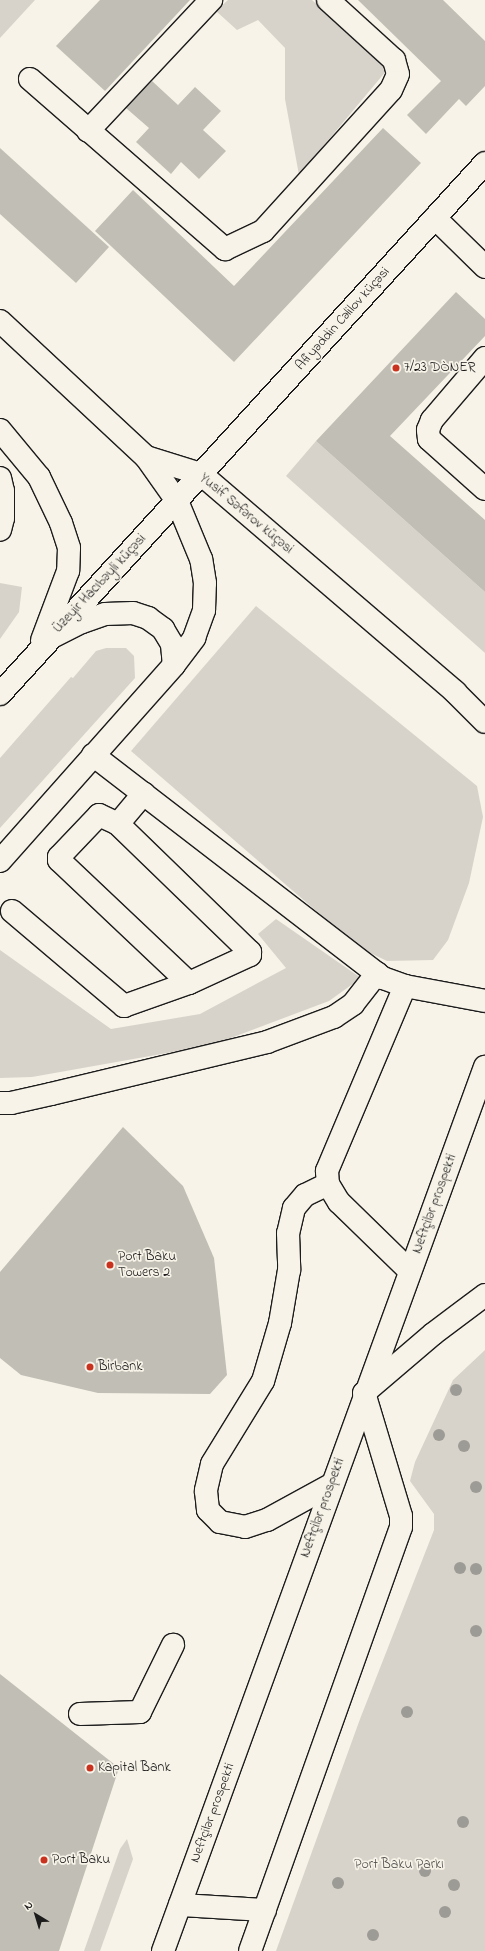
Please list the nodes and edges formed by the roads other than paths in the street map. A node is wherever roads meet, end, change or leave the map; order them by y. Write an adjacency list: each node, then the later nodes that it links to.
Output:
1 (211, 0): 4 (main road)
2 (328, 0): 4 (main road)
3 (30, 79): 4 (main road)
4 (88, 131)
5 (485, 163): 6 (main road, Afiyəddin Cəlilov küçəsi)
6 (435, 218): 7 (main road); 12 (main road, Afiyəddin Cəlilov küçəsi)
7 (485, 267)
8 (0, 321): 11 (main road, Yusif Səfərov küçəsi)
9 (485, 358): 14 (main road)
10 (0, 430): 17 (main road)
11 (146, 457): 12 (main road, Yusif Səfərov küçəsi); 15 (main road)
12 (201, 474): 15 (main road, Üzeyir Hacıbəyli küçəsi); 20 (main road, Yusif Səfərov küçəsi)
13 (0, 478): 16 (main road)
14 (485, 489)
15 (177, 501): 17 (main road, Üzeyir Hacıbəyli küçəsi); 18 (main road)
16 (0, 530)
17 (44, 643): 18 (main road); 19 (main road, Üzeyir Hacıbəyli küçəsi)
18 (174, 665): 21 (main road)
19 (0, 694)
20 (485, 722)
21 (93, 755): 22 (main road); 24 (main road)
22 (144, 793): 23 (main road); 26 (main road)
23 (118, 824): 27 (main road); 27 (main road)
24 (0, 861)
25 (12, 911): 27 (main road)
26 (377, 973): 28 (main road); 31 (main road)
27 (189, 983)
28 (405, 986): 29 (main road); 32 (main road)
29 (485, 1001)
30 (485, 1067): 33 (main road, Neftçilər prospekti)
31 (0, 1103)
32 (328, 1184): 33 (main road); 36 (main road)
33 (410, 1271): 35 (main road, Neftçilər prospekti)
34 (485, 1296): 35 (main road)
35 (364, 1393): 36 (main road, Neftçilər prospekti); 40 (main road)
36 (331, 1486): 39 (main road, Neftçilər prospekti)
37 (173, 1645): 38 (main road)
38 (80, 1714)
39 (180, 1904): 40 (main road); 41 (main road, Neftçilər prospekti)
40 (265, 1910): 42 (main road)
41 (163, 1951)
42 (250, 1951)

